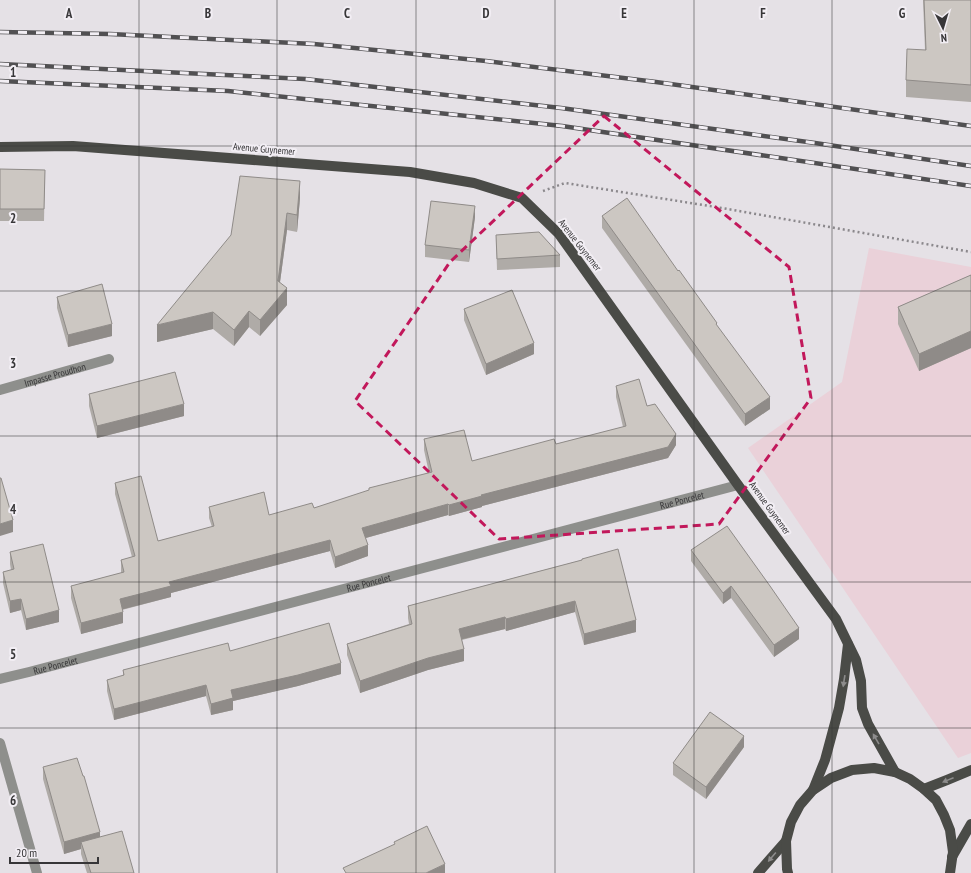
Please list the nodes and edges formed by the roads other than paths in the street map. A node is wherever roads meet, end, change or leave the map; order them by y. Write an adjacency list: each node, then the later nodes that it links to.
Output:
1 (0, 147): 4 (main road, Avenue Guynemer)
2 (109, 359): 3 (street, Impasse Proudhon)
3 (0, 390)
4 (738, 485): 5 (main road, Avenue Guynemer); 6 (street, Rue Poncelet)
5 (848, 642): 9 (main road, Avenue Guynemer, one-way to 5); 11 (main road, one-way to 11)
6 (0, 679)
7 (0, 743): 15 (street)
8 (971, 770): 10 (main road, one-way to 10)
9 (895, 772): 10 (main road); 11 (main road)
10 (924, 789): 14 (main road)
11 (813, 790): 13 (main road)
12 (971, 824): 14 (main road)
13 (786, 841): 16 (main road, one-way to 16); 17 (main road)
14 (952, 857): 18 (main road)
15 (37, 873)
16 (758, 873)
17 (788, 873)
18 (950, 873)

